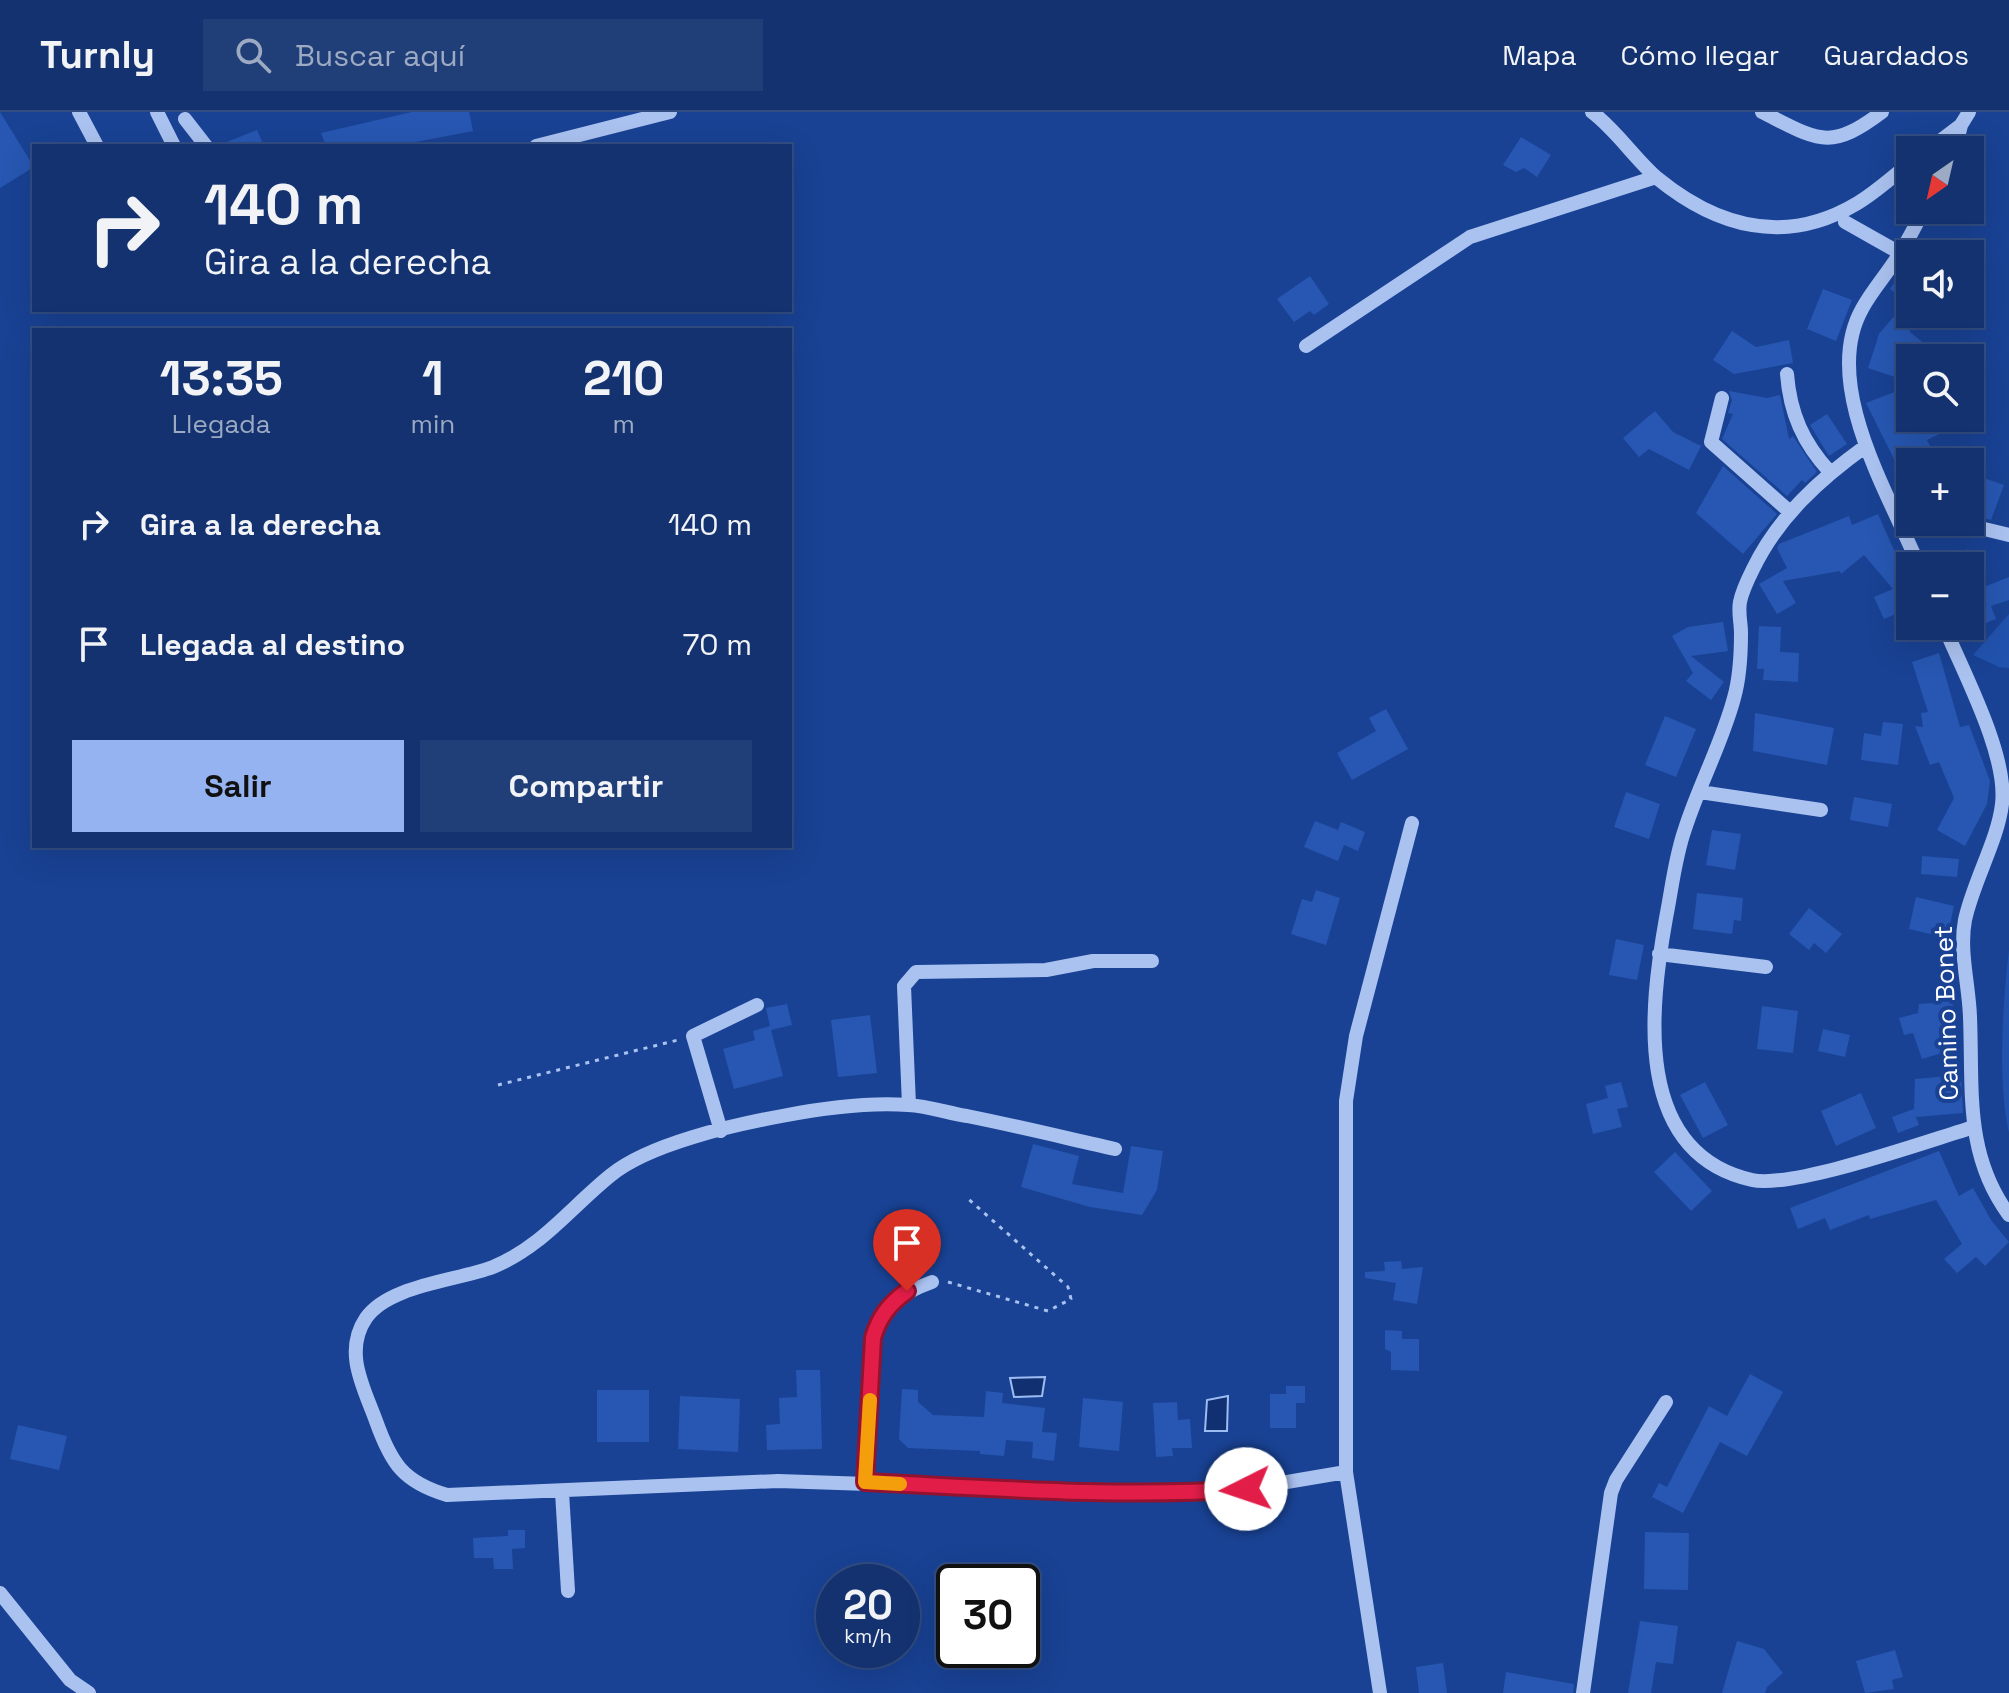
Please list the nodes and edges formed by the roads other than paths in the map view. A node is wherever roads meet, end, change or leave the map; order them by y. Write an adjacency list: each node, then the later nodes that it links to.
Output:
1 (79, 112): 10 (street)
2 (157, 112): 11 (street)
3 (670, 112): 13 (street)
4 (1592, 112): 15 (street)
5 (1762, 112): 6 (street)
6 (1882, 112)
7 (1965, 118): 9 (street)
8 (185, 119): 12 (street)
9 (1944, 136)
10 (96, 144)
11 (173, 144)
12 (204, 144)
13 (544, 144)
14 (1896, 174): 15 (street)
15 (1656, 177): 19 (street)
16 (1845, 222): 17 (street)
17 (1896, 251)
18 (1896, 259): 22 (street)
19 (1306, 346)
20 (1787, 374): 23 (street)
21 (1722, 398): 25 (street)
22 (1866, 446): 23 (street); 24 (street)
23 (1830, 472): 25 (street)
24 (1895, 507): 28 (street)
25 (1790, 512): 30 (street)
26 (1984, 529): 27 (street)
27 (2009, 535)
28 (1913, 552)
29 (1950, 640): 38 (street, Camino Bonet)
30 (1700, 792): 31 (street); 33 (street)
31 (1821, 810)
32 (1412, 823): 44 (street)
33 (1659, 954): 35 (street); 38 (street)
34 (1152, 961): 37 (street)
35 (1766, 967)
36 (757, 1005): 39 (street)
37 (909, 1105): 39 (street); 40 (street)
38 (1974, 1127): 41 (street, Camino Bonet)
39 (721, 1131): 46 (street)
40 (1115, 1149)
41 (2009, 1215)
42 (932, 1282): 45 (street)
43 (1666, 1402): 51 (street)
44 (1346, 1472): 45 (street); 50 (street)
45 (865, 1482): 46 (street)
46 (562, 1492): 47 (street)
47 (568, 1591)
48 (0, 1593): 49 (street)
49 (89, 1693)
50 (1380, 1693)
51 (1583, 1693)

